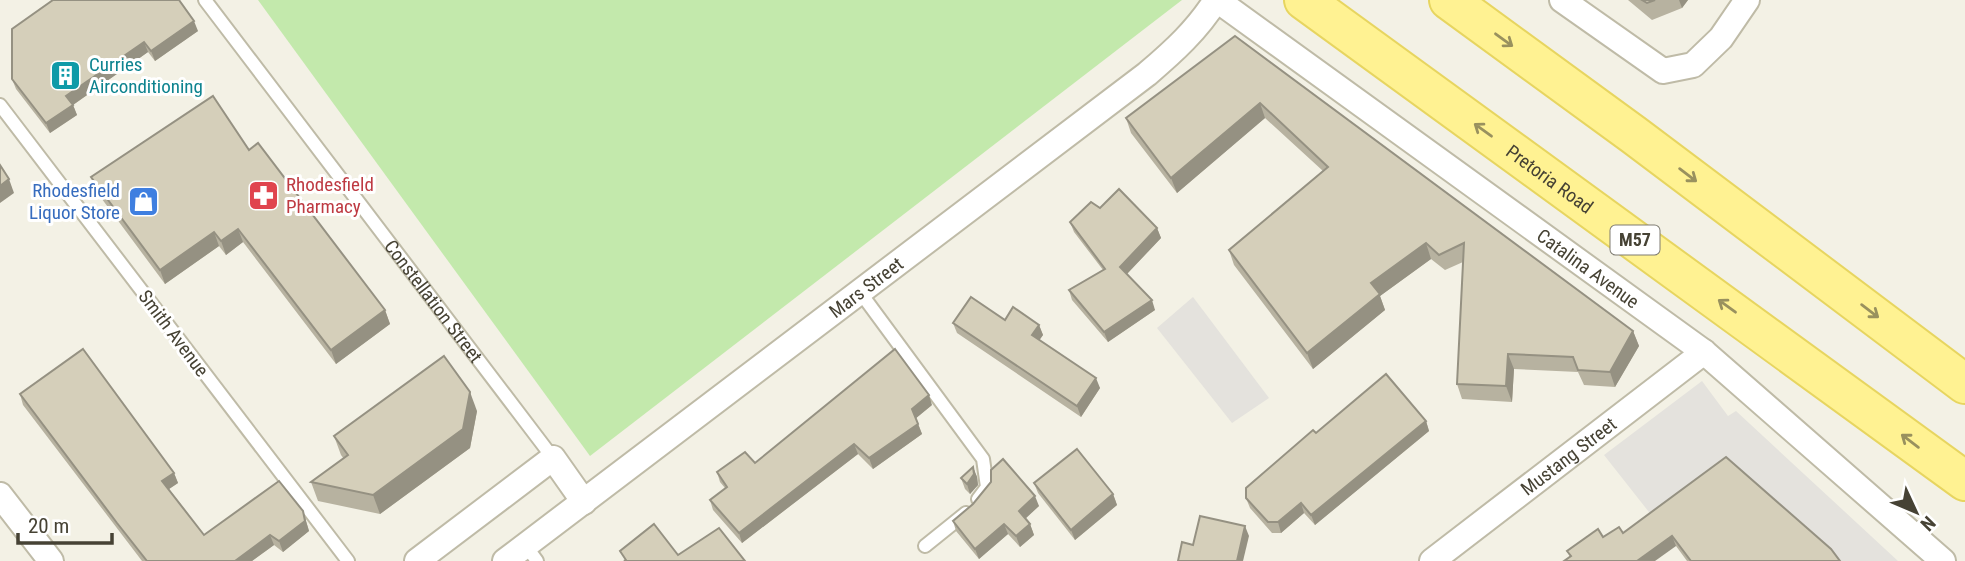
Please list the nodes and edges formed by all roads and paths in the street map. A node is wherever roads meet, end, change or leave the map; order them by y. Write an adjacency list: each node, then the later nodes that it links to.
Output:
1 (205, 0): 11 (lane, Constellation Street)
2 (1217, 0): 8 (street, Mars Street); 9 (street, Catalina Avenue)
3 (1304, 0): 12 (main road, Pretoria Road / M57, one-way to 3)
4 (1449, 0): 10 (main road, one-way to 10)
5 (1562, 0): 6 (street)
6 (1747, 0)
7 (0, 105): 18 (lane, Smith Avenue)
8 (860, 292): 14 (street, Mars Street); 15 (lane)
9 (1704, 352): 21 (street, Mustang Street); 22 (street, Catalina Avenue)
10 (1965, 384)
11 (553, 458): 14 (street, Constellation Street); 19 (street)
12 (1965, 481)
13 (0, 495): 17 (street)
14 (584, 502): 16 (street, Mars Street)
15 (925, 546)
16 (531, 553): 20 (street, Mars Street)
17 (51, 561)
18 (348, 561)
19 (417, 561)
20 (505, 561)
21 (1432, 561)
22 (1943, 561)

